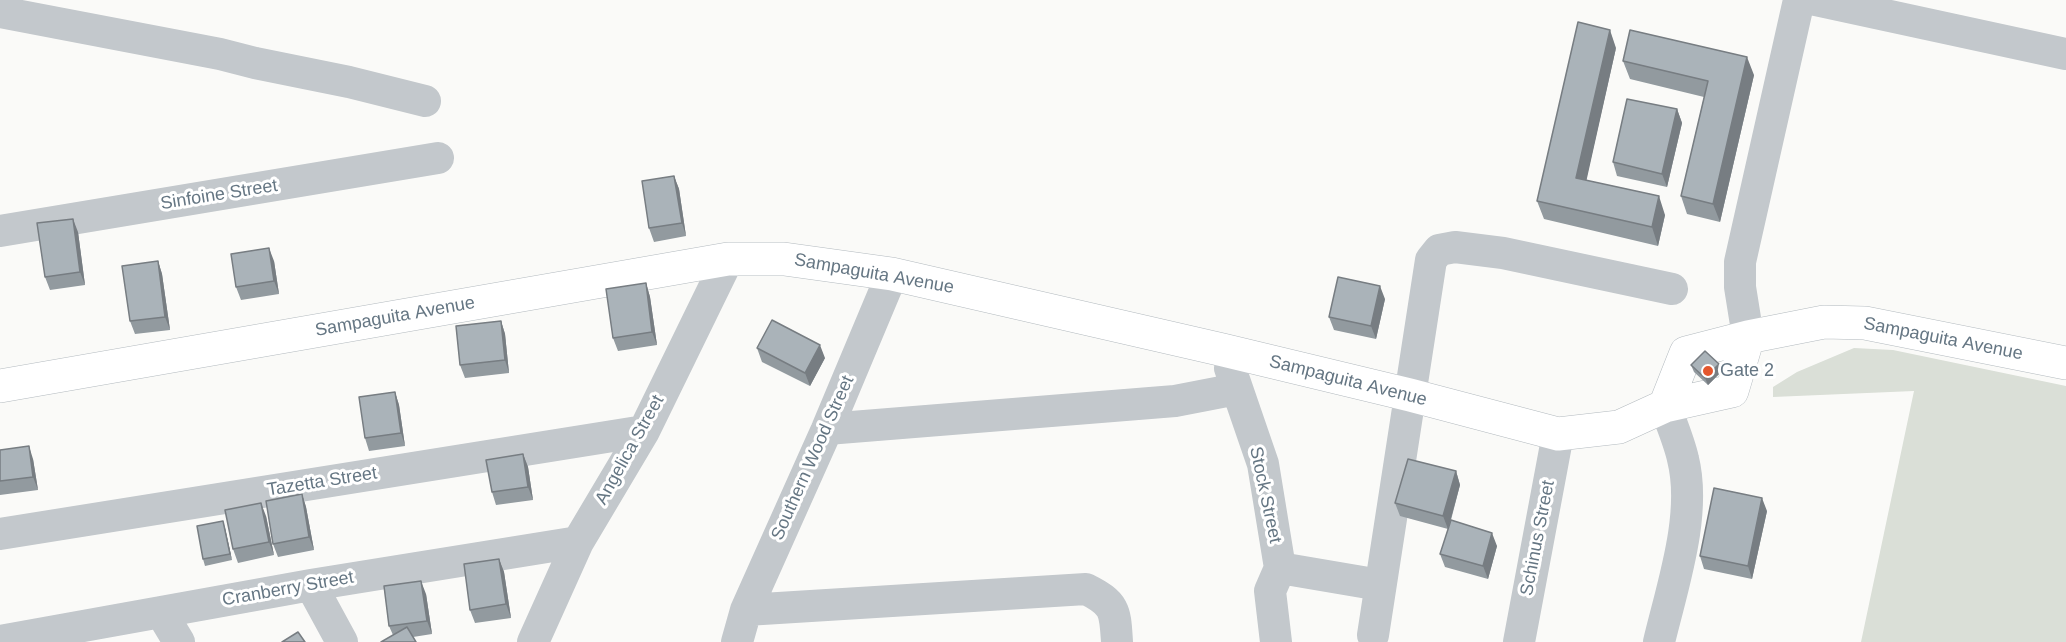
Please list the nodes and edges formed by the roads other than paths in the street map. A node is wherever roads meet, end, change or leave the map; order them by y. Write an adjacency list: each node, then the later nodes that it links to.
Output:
1 (1798, 0): 11 (street)
2 (1816, 0): 4 (street)
3 (0, 12): 5 (street)
4 (2066, 54)
5 (425, 101)
6 (438, 158): 7 (street, Sinfoine Street)
7 (0, 231)
8 (728, 259): 9 (main road, Sampaguita Avenue); 14 (main road, Sampaguita Avenue); 19 (street, Angelica Street)
9 (892, 274): 12 (main road, Sampaguita Avenue); 18 (street, Southern Wood Street)
10 (1672, 289): 16 (street)
11 (1748, 337): 13 (main road, Sampaguita Avenue); 17 (main road, Sampaguita Avenue); 17 (main road, Sampaguita Avenue)
12 (1223, 350): 15 (street, Stock Street); 16 (main road, Sampaguita Avenue)
13 (2066, 363)
14 (0, 386)
15 (1237, 388): 18 (street); 23 (street, Stock Street)
16 (1410, 395): 20 (main road, Sampaguita Avenue); 25 (street)
17 (1665, 406): 20 (main road, Sampaguita Avenue); 37 (street)
18 (827, 429): 26 (street, Southern Wood Street)
19 (644, 431): 21 (street, Tazetta Street); 22 (street, Angelica Street)
20 (1558, 434): 36 (street, Schinus Street)
21 (0, 534)
22 (578, 542): 24 (street, Cranberry Street); 32 (street, Angelica Street)
23 (1280, 568): 25 (street); 35 (street, Stock Street)
24 (311, 585): 27 (street, Cranberry Street); 31 (street)
25 (1380, 585): 28 (street)
26 (746, 610): 33 (street, Southern Wood Street); 34 (street)
27 (161, 612): 29 (street, Cranberry Street); 30 (street)
28 (1373, 635)
29 (0, 641)
30 (179, 642)
31 (342, 642)
32 (533, 642)
33 (736, 642)
34 (1117, 642)
35 (1276, 642)
36 (1519, 642)
37 (1659, 642)

